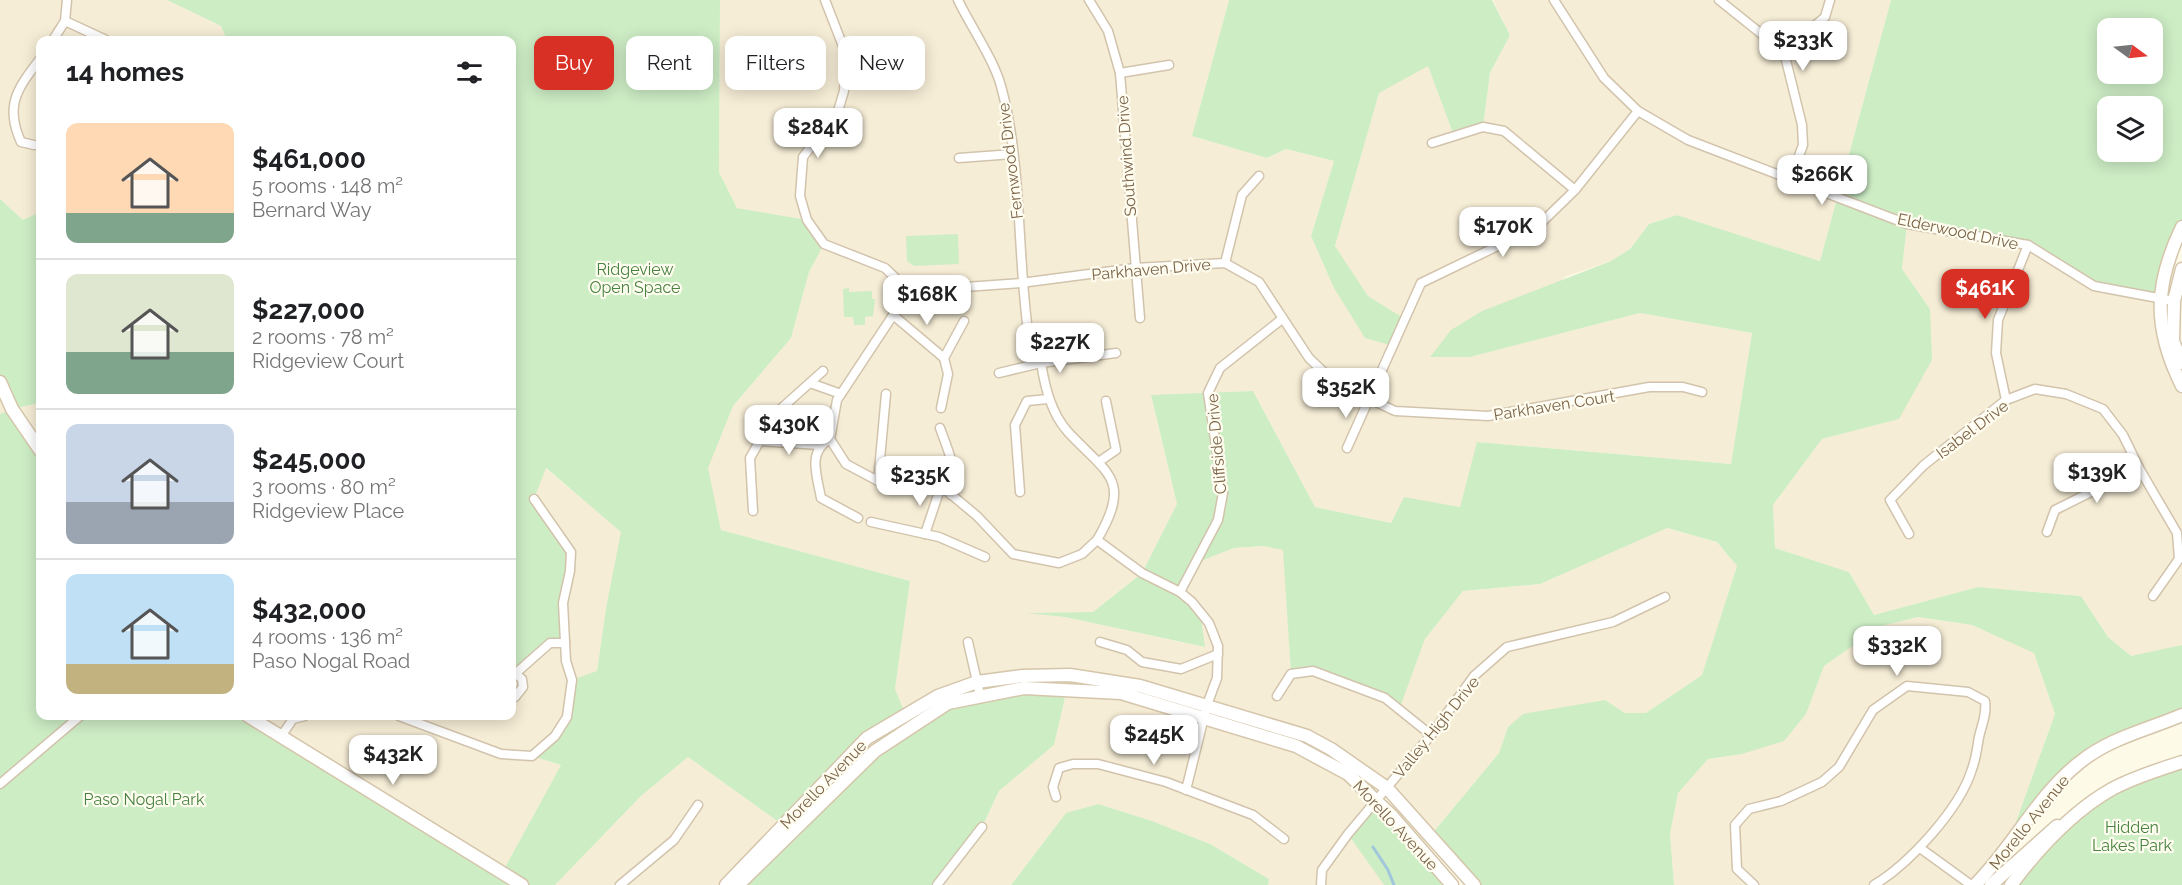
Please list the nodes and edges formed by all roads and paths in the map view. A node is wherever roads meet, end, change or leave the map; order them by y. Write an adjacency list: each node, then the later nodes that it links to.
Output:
1 (67, 0): 8 (street)
2 (825, 0): 29 (street)
3 (958, 0): 18 (street, Fernwood Drive)
4 (1089, 0): 14 (street, Southwind Drive)
5 (1554, 0): 15 (street, Elderwood Drive)
6 (1719, 0): 11 (street)
7 (1830, 0): 11 (street)
8 (65, 21): 9 (street); 10 (street)
9 (56, 36)
10 (97, 36)
11 (1784, 52): 21 (street)
12 (36, 64): 17 (street)
13 (1169, 65): 14 (street)
14 (1120, 73): 26 (street, Southwind Drive)
15 (1638, 111): 21 (street, Elderwood Drive); 22 (street)
16 (1432, 143): 22 (street)
17 (34, 145)
18 (1013, 154): 19 (street); 28 (street, Fernwood Drive)
19 (959, 158)
20 (1259, 176): 25 (street)
21 (1790, 180): 24 (street, Elderwood Drive)
22 (1575, 190): 52 (street)
23 (2182, 227): 30 (street)
24 (2028, 245): 30 (street, Elderwood Drive); 50 (street)
25 (1225, 263): 26 (street, Parkhaven Drive); 34 (street, Parkhaven Drive)
26 (1135, 268): 28 (street, Parkhaven Drive); 33 (street, Southwind Drive)
27 (2182, 268): 31 (street)
28 (1021, 283): 29 (street, Parkhaven Drive); 36 (street, Fernwood Drive)
29 (909, 291): 32 (street)
30 (2160, 300): 31 (street, Elderwood Drive); 45 (street)
31 (2174, 301): 40 (street)
32 (893, 315): 38 (street); 47 (street)
33 (1140, 318)
34 (1282, 319): 52 (street, Parkhaven Drive); 75 (street, Cliffside Drive)
35 (964, 321): 38 (street)
36 (1028, 331)
37 (1116, 353): 39 (street)
38 (944, 358): 53 (street)
39 (1041, 363): 42 (street); 49 (street)
40 (2182, 363)
41 (823, 371): 44 (street)
42 (999, 373)
43 (0, 382): 57 (street)
44 (810, 383): 47 (street); 56 (street)
45 (2182, 386)
46 (1702, 392): 52 (street, Parkhaven Court)
47 (841, 394): 55 (street)
48 (886, 394): 62 (street)
49 (1048, 399): 60 (street); 64 (street)
50 (2006, 400): 61 (street, Isabel Drive); 72 (street, Isabel Drive)
51 (1106, 401): 60 (street)
52 (1370, 401): 59 (street)
53 (941, 408)
54 (940, 428): 65 (street)
55 (830, 438): 58 (street); 62 (street)
56 (760, 441): 58 (street); 67 (street)
57 (36, 444)
58 (820, 445): 68 (street)
59 (1347, 448)
60 (1100, 461): 73 (street)
61 (2139, 468): 70 (street); 76 (street, Isabel Drive)
62 (878, 482): 63 (street)
63 (940, 489): 65 (street); 71 (street)
64 (1020, 492)
65 (951, 495): 73 (street)
66 (534, 499): 80 (street)
67 (753, 512)
68 (858, 518)
69 (871, 522): 71 (street)
70 (2047, 532)
71 (925, 534): 74 (street)
72 (1909, 534)
73 (1097, 540): 75 (street)
74 (985, 557)
75 (1180, 592): 81 (street)
76 (2153, 596)
77 (1665, 597): 95 (street, Valley High Drive)
78 (968, 642): 84 (street)
79 (1100, 642): 81 (street)
80 (565, 643): 82 (street); 92 (street)
81 (1218, 654): 87 (street)
82 (516, 670)
83 (516, 674): 85 (street)
84 (979, 689): 87 (street, Morello Avenue); 93 (street, Morello Avenue); 109 (street, Morello Avenue); 110 (street, Morello Avenue)
85 (516, 696)
86 (1277, 696): 95 (street)
87 (1207, 705): 93 (street); 98 (street, Morello Avenue)
88 (2182, 715): 118 (street, Morello Avenue)
89 (75, 720): 97 (street)
90 (255, 720): 94 (street)
91 (291, 720): 94 (street)
92 (410, 720)
93 (1205, 720): 99 (street); 101 (street, Morello Avenue)
94 (282, 735): 107 (street)
95 (1431, 735): 98 (street, Valley High Drive)
96 (2182, 762): 103 (street, Morello Avenue)
97 (0, 784)
98 (1387, 788): 101 (street, Valley High Drive); 114 (street, Morello Avenue)
99 (1186, 790): 100 (street); 105 (street)
100 (1056, 797)
101 (1377, 800): 112 (street, Valley High Drive); 113 (street, Morello Avenue)
102 (698, 805): 108 (street)
103 (2082, 808): 119 (street, Morello Avenue); 120 (street, Morello Avenue)
104 (982, 826): 111 (street)
105 (1284, 839)
106 (1920, 848): 115 (street); 116 (street); 117 (street)
107 (522, 885)
108 (620, 885)
109 (726, 885)
110 (738, 885)
111 (937, 885)
112 (1321, 885)
113 (1452, 885)
114 (1474, 885)
115 (1754, 885)
116 (1874, 885)
117 (1971, 885)
118 (1976, 885)
119 (1991, 885)
120 (2011, 885)

